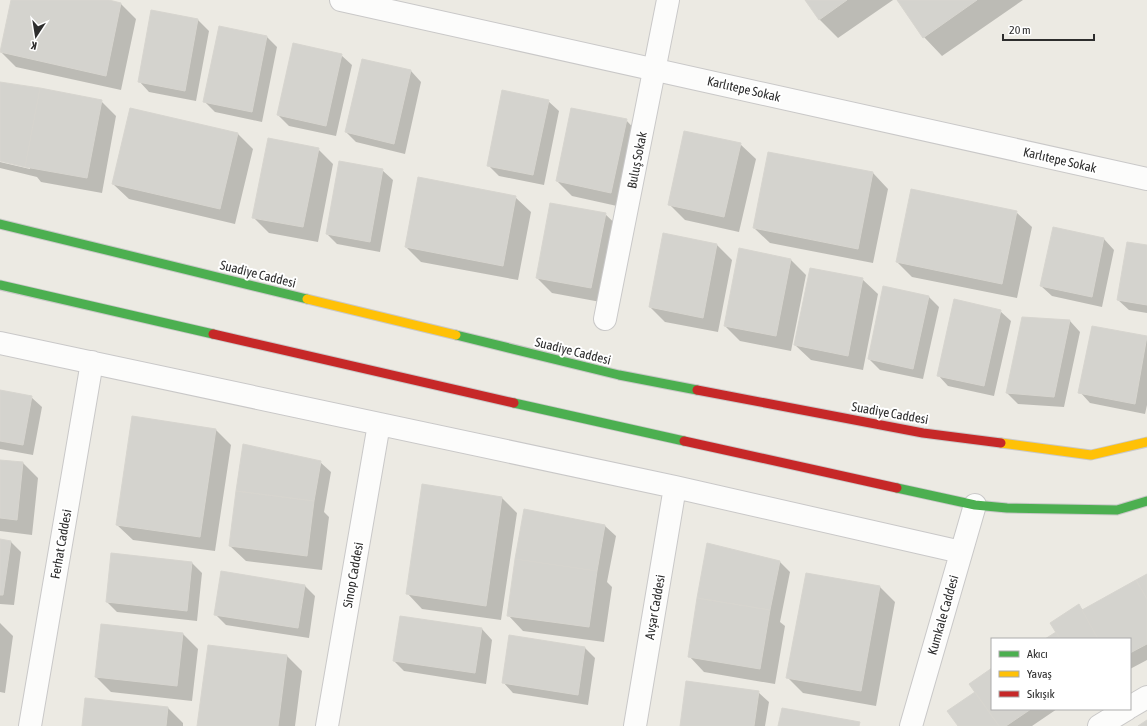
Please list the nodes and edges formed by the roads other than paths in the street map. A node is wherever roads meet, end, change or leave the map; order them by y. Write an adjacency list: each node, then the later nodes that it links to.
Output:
1 (341, 0): 3 (street, Karlıtepe Sokak)
2 (668, 0): 3 (street, Buluş Sokak)
3 (655, 69): 4 (street, Karlıtepe Sokak); 7 (street, Buluş Sokak)
4 (1147, 179)
5 (0, 224): 11 (main road, Suadiye Caddesi)
6 (0, 285): 14 (main road)
7 (605, 319)
8 (0, 343): 9 (street)
9 (92, 362): 10 (street); 20 (street, Ferhat Caddesi)
10 (379, 424): 12 (street); 21 (street, Sinop Caddesi)
11 (1147, 442)
12 (675, 488): 15 (street); 22 (street, Avşar Caddesi)
13 (1147, 501): 14 (main road)
14 (975, 505): 15 (street, Kumkale Caddesi)
15 (961, 552): 19 (street, Kumkale Caddesi)
16 (1147, 697): 17 (street)
17 (1131, 706)
18 (1125, 710): 23 (street)
19 (918, 721)
20 (30, 726)
21 (327, 726)
22 (635, 726)
23 (1099, 726)

